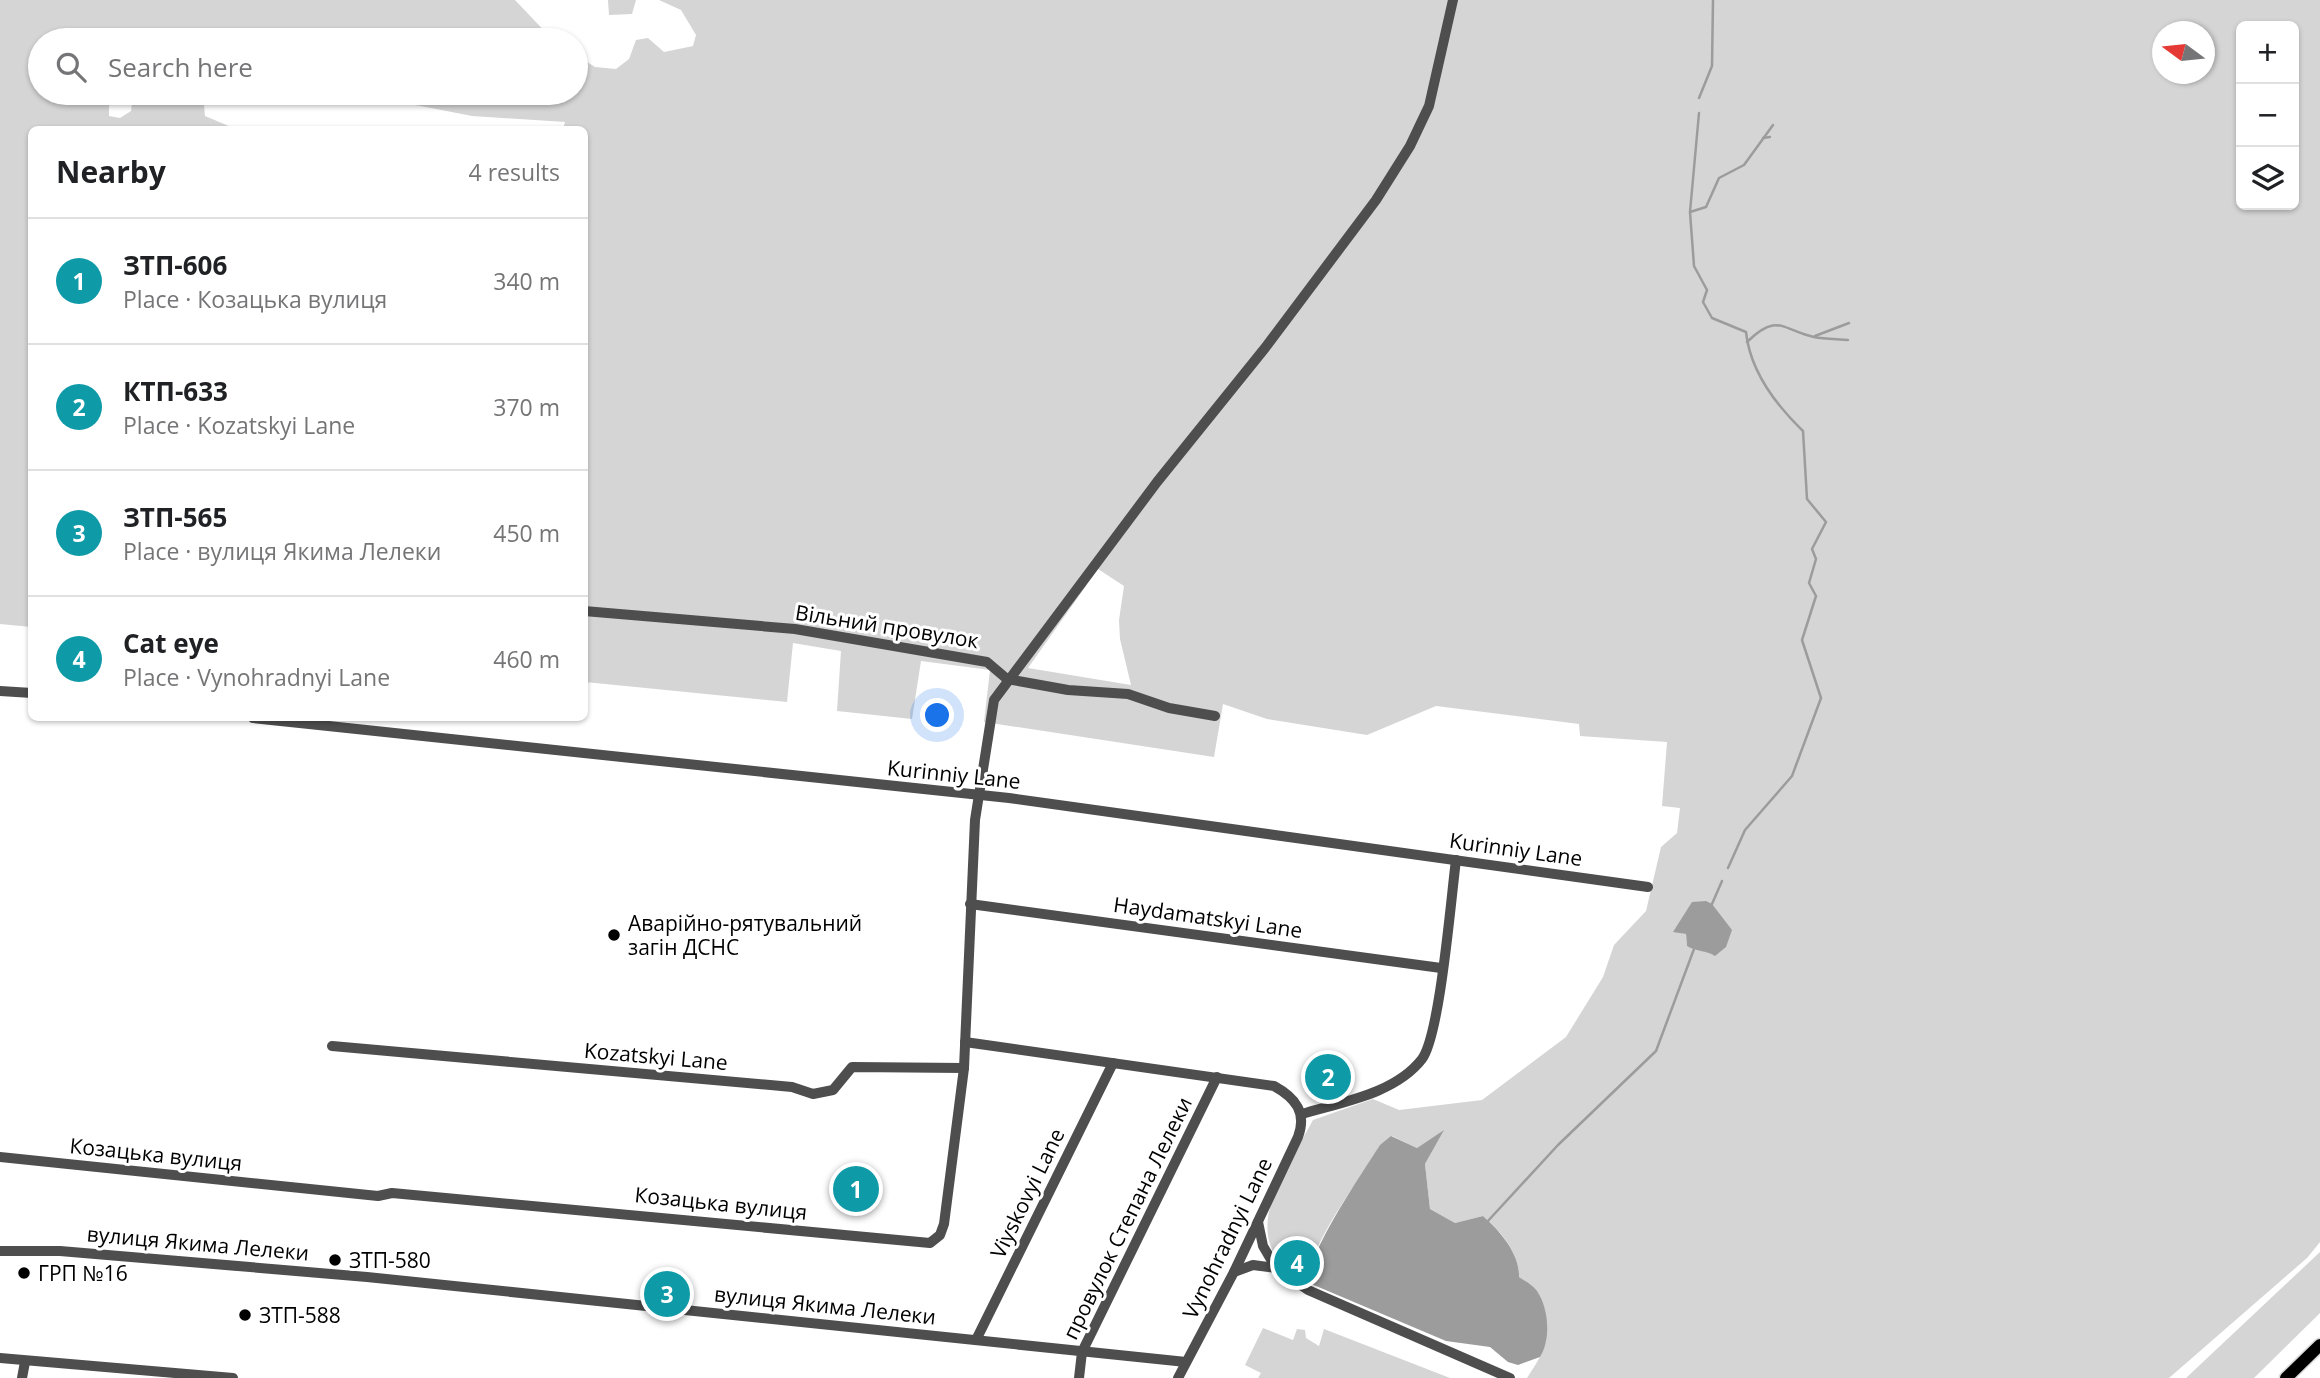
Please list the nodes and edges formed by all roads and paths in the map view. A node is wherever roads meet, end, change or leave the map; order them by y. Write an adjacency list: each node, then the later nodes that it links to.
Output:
1 (1453, 0): 3 (street)
2 (588, 611): 3 (street, Вільний провулок)
3 (1007, 679): 6 (street, Вільний провулок); 8 (street, Козацька вулиця)
4 (0, 691): 5 (street)
5 (28, 693)
6 (1215, 716)
7 (281, 721): 8 (street, Kurinniy Lane)
8 (979, 797): 9 (street, Kurinniy Lane); 11 (street, Козацька вулиця)
9 (1456, 860): 10 (street, Kurinniy Lane); 12 (street)
10 (1648, 887)
11 (970, 904): 12 (street, Haydamatskyi Lane); 13 (street, Козацька вулиця)
12 (1441, 968): 18 (street)
13 (965, 1042): 15 (street); 16 (street, Козацька вулиця)
14 (332, 1046): 16 (street, Kozatskyi Lane)
15 (1113, 1063): 17 (street); 24 (street, Viyskovyi Lane)
16 (964, 1068): 19 (street, Козацька вулиця)
17 (1217, 1077): 18 (street); 26 (street, провулок Степана Лелеки)
18 (1302, 1114): 20 (street, Vynohradnyi Lane)
19 (0, 1157)
20 (1258, 1222): 22 (street); 23 (street, Vynohradnyi Lane)
21 (0, 1251): 24 (street, вулиця Якима Лелеки)
22 (1276, 1268): 23 (street); 34 (street)
23 (1234, 1272): 29 (street, Vynohradnyi Lane)
24 (976, 1340): 26 (street, вулиця Якима Лелеки)
25 (2320, 1345): 35 (main road)
26 (1082, 1352): 29 (street, вулиця Якима Лелеки); 32 (street, провулок Степана Лелеки)
27 (0, 1358): 28 (street)
28 (26, 1362): 30 (street); 31 (street)
29 (1186, 1362): 33 (street, Vynohradnyi Lane)
30 (22, 1378)
31 (233, 1378)
32 (1079, 1378)
33 (1178, 1378)
34 (1510, 1378)
35 (2286, 1378)

